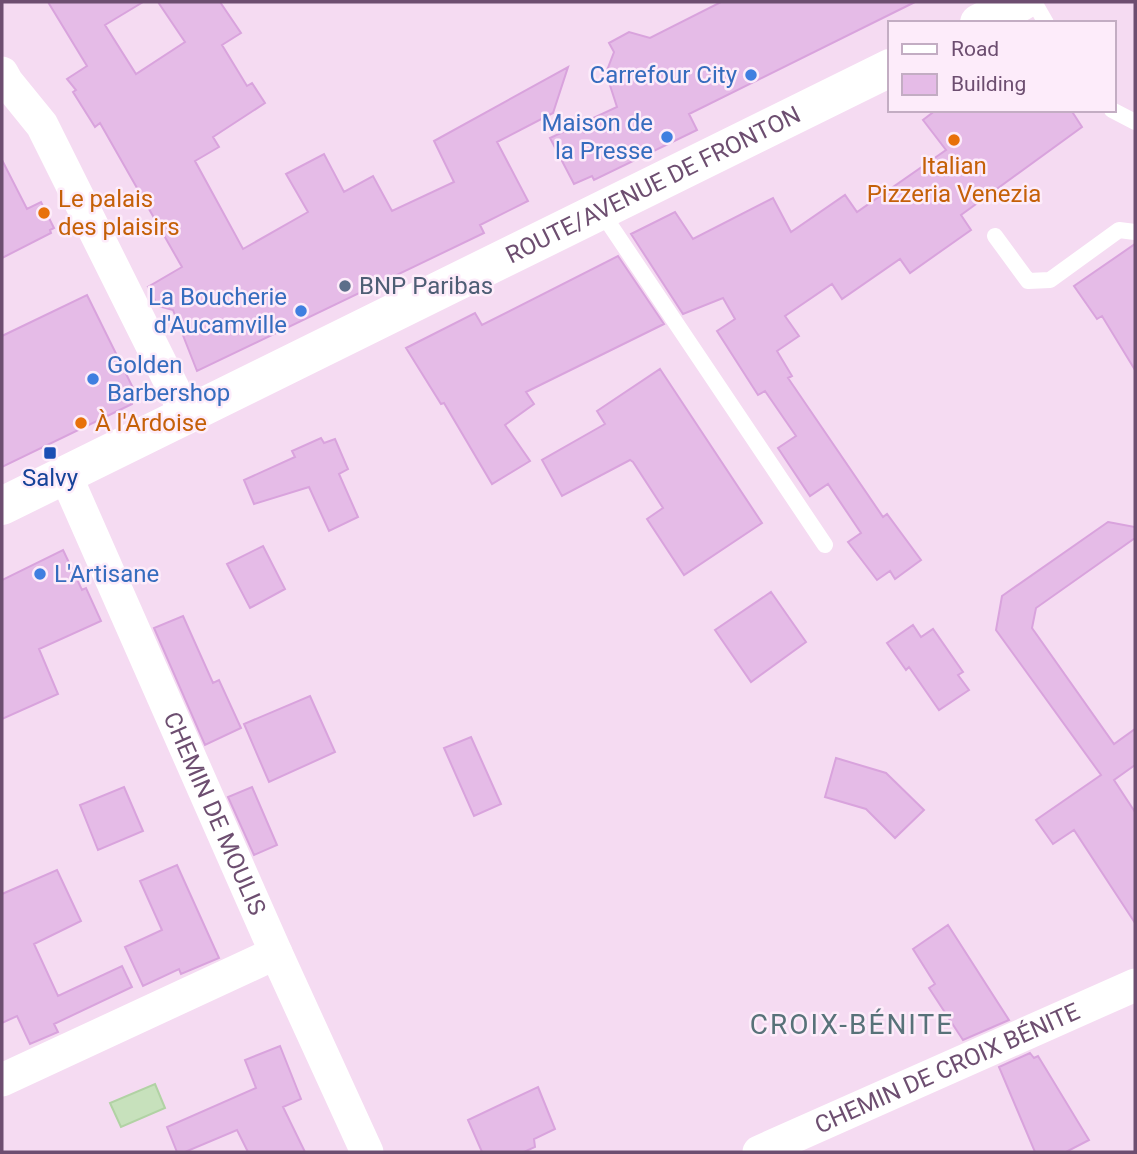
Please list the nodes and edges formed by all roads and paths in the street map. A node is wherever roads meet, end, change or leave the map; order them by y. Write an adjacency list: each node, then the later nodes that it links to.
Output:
1 (1021, 2): 3 (main road)
2 (1034, 2): 4 (lane)
3 (983, 21)
4 (1045, 21)
5 (888, 69): 9 (main road, ROUTE/AVENUE DE FRONTON)
6 (2, 73): 12 (street)
7 (1116, 112): 8 (lane)
8 (1135, 122)
9 (600, 210): 12 (main road, ROUTE/AVENUE DE FRONTON); 15 (lane)
10 (1135, 232): 11 (lane)
11 (995, 236)
12 (186, 414): 13 (main road, ROUTE/AVENUE DE FRONTON)
13 (65, 474): 14 (main road, ROUTE/AVENUE DE FRONTON); 16 (street, CHEMIN DE MOULIS)
14 (2, 506)
15 (825, 545)
16 (276, 953): 18 (street); 19 (street, CHEMIN DE MOULIS)
17 (1135, 985): 20 (street, CHEMIN DE CROIX BÉNITE)
18 (2, 1080)
19 (367, 1152)
20 (759, 1152)

